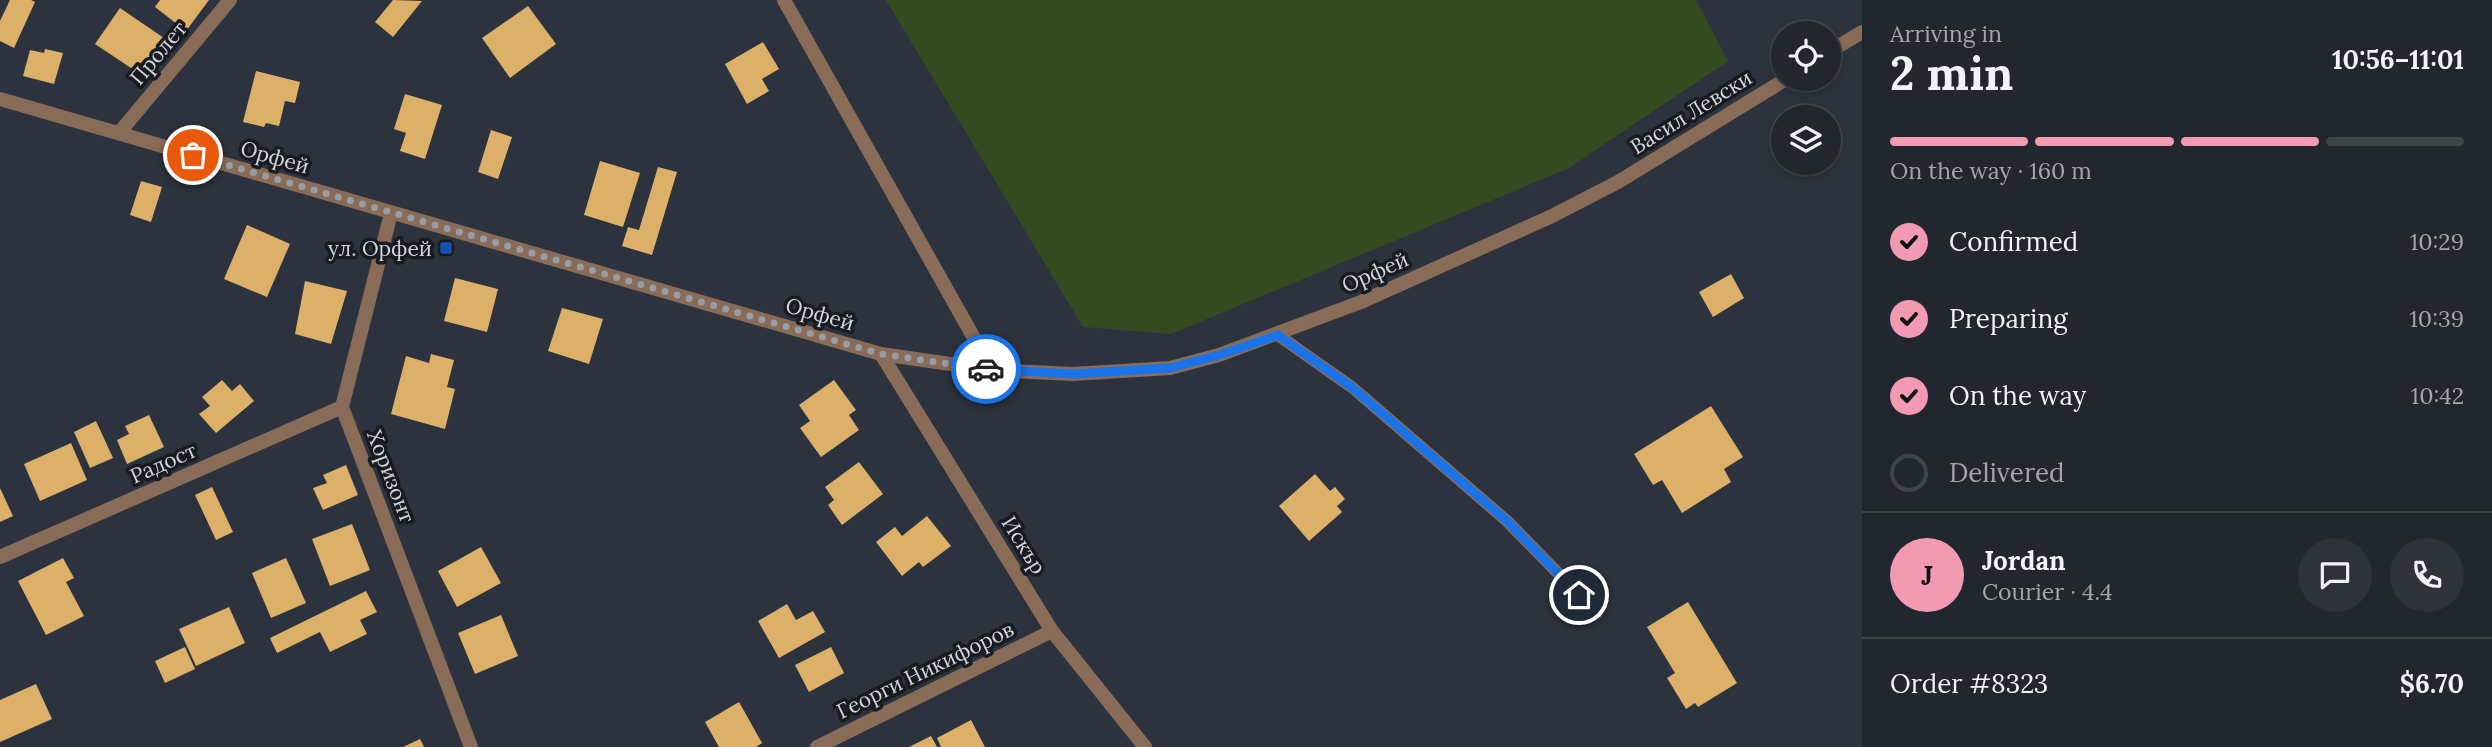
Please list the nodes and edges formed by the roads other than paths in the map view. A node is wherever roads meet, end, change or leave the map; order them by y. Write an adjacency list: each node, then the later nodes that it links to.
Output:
1 (230, 0): 7 (street, Пролет)
2 (785, 0): 12 (street)
3 (1862, 32): 4 (street)
4 (1841, 45)
5 (1771, 88): 8 (street, Васил Левски)
6 (0, 99): 7 (street, Орфей)
7 (119, 134): 9 (street, Орфей)
8 (1619, 182): 10 (street, Орфей)
9 (391, 213): 11 (street, Орфей); 13 (street)
10 (1278, 335): 12 (street, Орфей); 15 (lane)
11 (881, 354): 12 (street, Орфей); 16 (street, Искър)
12 (992, 370)
13 (342, 407): 14 (street, Радост); 17 (street, Хоризонт)
14 (0, 557)
15 (1597, 613)
16 (1052, 631): 18 (street, Георги Никифоров); 19 (street, Искър)
17 (471, 747)
18 (817, 747)
19 (1145, 747)

